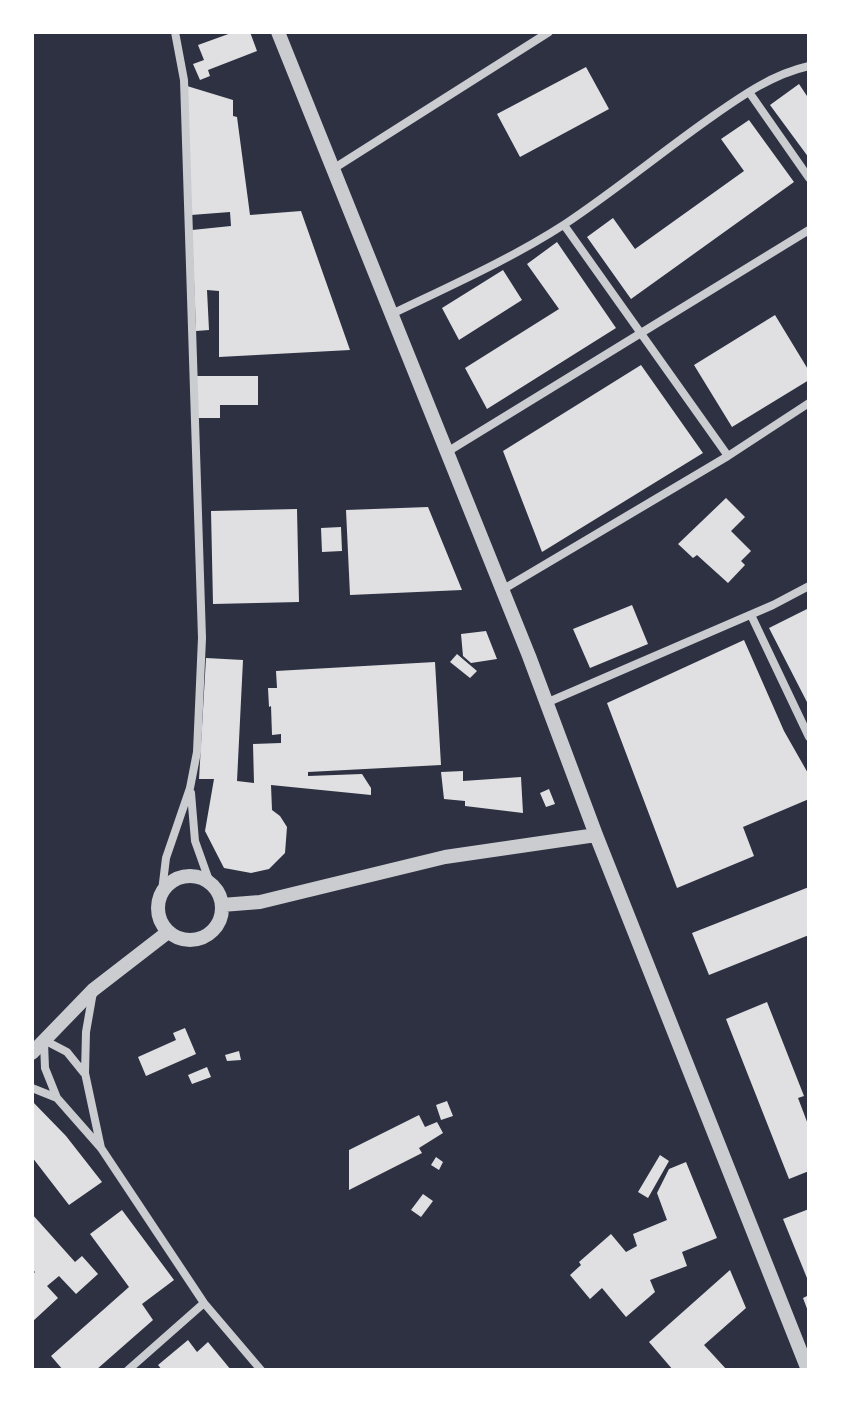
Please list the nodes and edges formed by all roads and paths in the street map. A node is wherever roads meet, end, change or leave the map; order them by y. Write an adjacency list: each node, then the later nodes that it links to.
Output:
1 (175, 32): 20 (street)
2 (278, 32): 6 (street)
3 (549, 32): 6 (street)
4 (809, 66): 5 (street)
5 (749, 92): 7 (street); 8 (street)
6 (333, 169): 10 (street)
7 (809, 178)
8 (564, 225): 10 (street); 11 (street)
9 (809, 230): 11 (street)
10 (392, 314): 13 (street)
11 (641, 333): 13 (street); 14 (street)
12 (809, 403): 14 (street)
13 (447, 452): 16 (street)
14 (728, 456): 16 (street)
15 (809, 586): 17 (street)
16 (502, 590): 18 (street)
17 (751, 615): 18 (street); 19 (street)
18 (546, 703): 21 (street)
19 (809, 735)
20 (190, 788): 22 (street); 23 (street)
21 (596, 835): 24 (street); 36 (street)
22 (210, 883): 23 (street); 24 (street)
23 (162, 891): 25 (street)
24 (222, 905): 25 (street)
25 (168, 932): 26 (street)
26 (93, 990): 27 (street); 29 (street)
27 (44, 1040): 28 (street); 29 (street); 31 (street)
28 (32, 1053)
29 (85, 1073): 32 (street)
30 (32, 1088): 31 (street)
31 (57, 1098): 32 (street)
32 (101, 1148): 33 (street)
33 (204, 1303): 34 (street); 35 (street)
34 (128, 1370)
35 (261, 1370)
36 (808, 1370)

